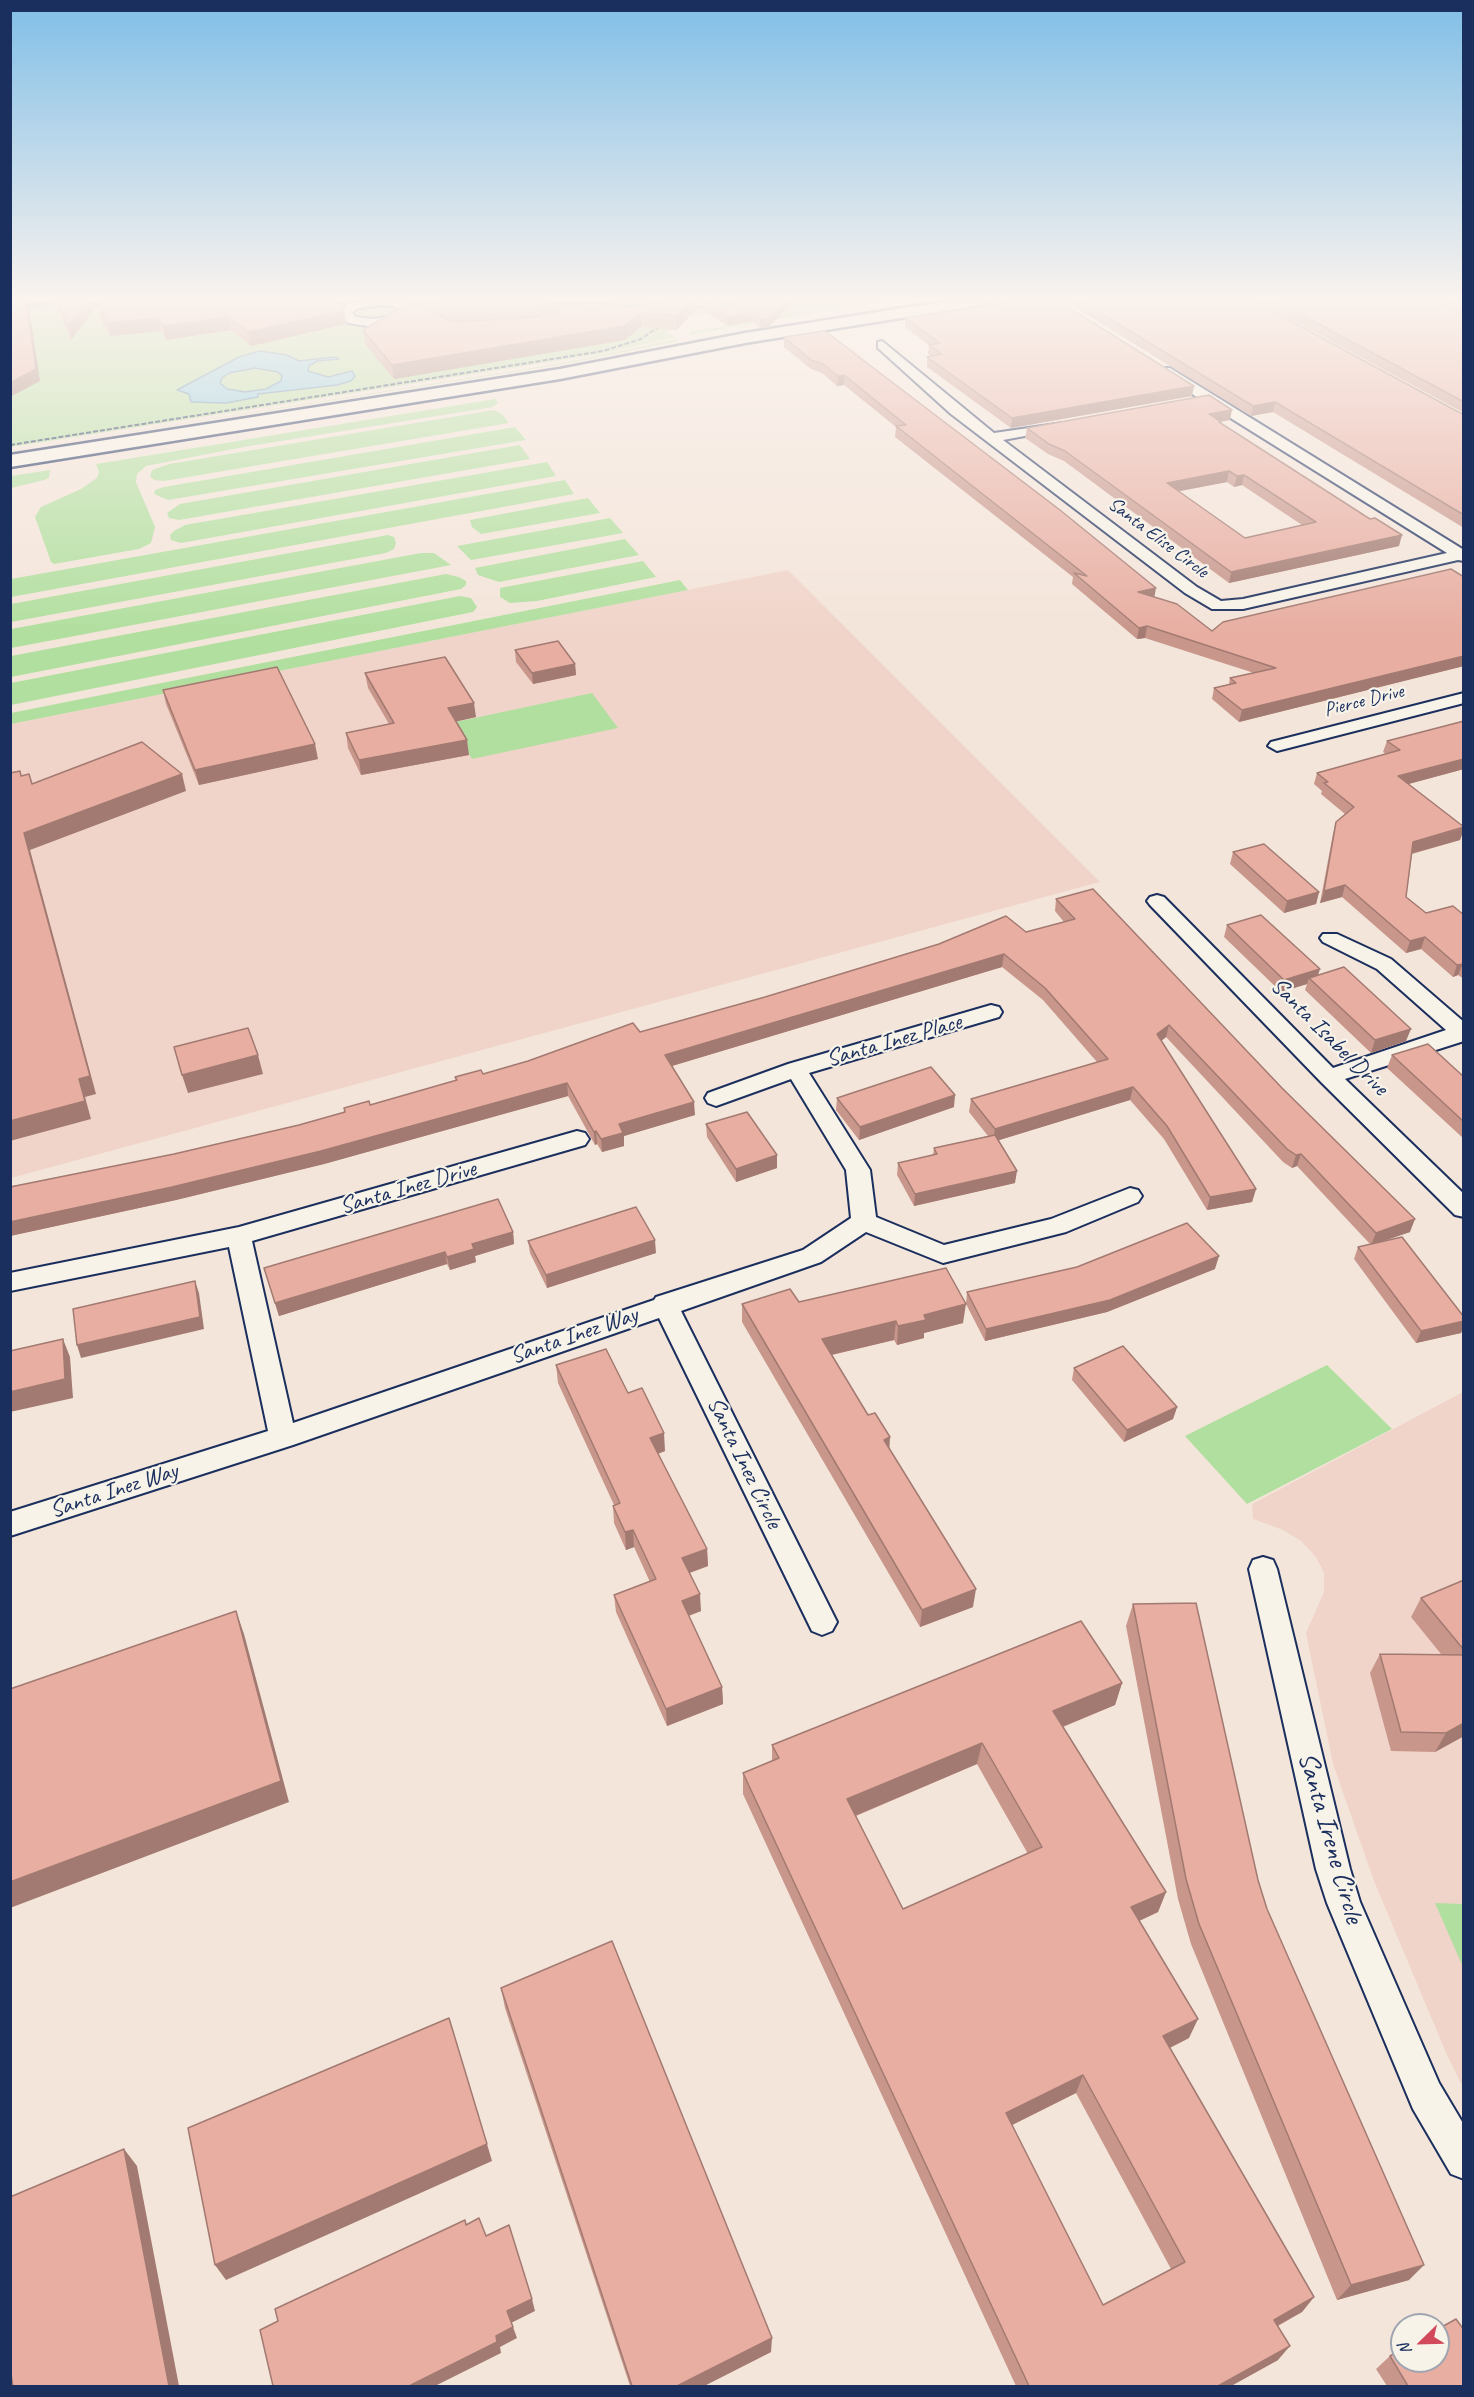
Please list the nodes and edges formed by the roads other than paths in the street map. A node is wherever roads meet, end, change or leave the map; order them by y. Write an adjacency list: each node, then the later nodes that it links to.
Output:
1 (322, 412): 6 (main road)
2 (961, 412): 5 (street, Santa Elise Circle)
3 (1231, 412): 7 (street)
4 (1072, 424): 5 (street)
5 (992, 438): 7 (street, Santa Elise Circle)
6 (10, 461)
7 (1462, 556)
8 (1464, 698): 9 (street, Pierce Drive)
9 (1277, 746)
10 (1157, 901): 15 (street, Santa Isabel Drive)
11 (1330, 938): 13 (street)
12 (991, 1012): 14 (street, Santa Inez Place)
13 (1463, 1033): 15 (street)
14 (796, 1070): 16 (street, Santa Inez Place); 20 (street, Santa Inez Place)
15 (1329, 1077): 19 (street, Santa Isabel Drive)
16 (717, 1098)
17 (577, 1139): 21 (street, Santa Inez Drive)
18 (1130, 1196): 20 (street)
19 (1464, 1209)
20 (864, 1222): 23 (street, Santa Inez Way)
21 (239, 1236): 22 (street, Santa Inez Drive); 24 (street)
22 (10, 1282)
23 (665, 1304): 24 (street, Santa Inez Way); 27 (street, Santa Inez Circle)
24 (283, 1437): 25 (street, Santa Inez Way)
25 (10, 1524)
26 (1263, 1569): 28 (street, Santa Irene Circle)
27 (822, 1622)
28 (1464, 2161)

